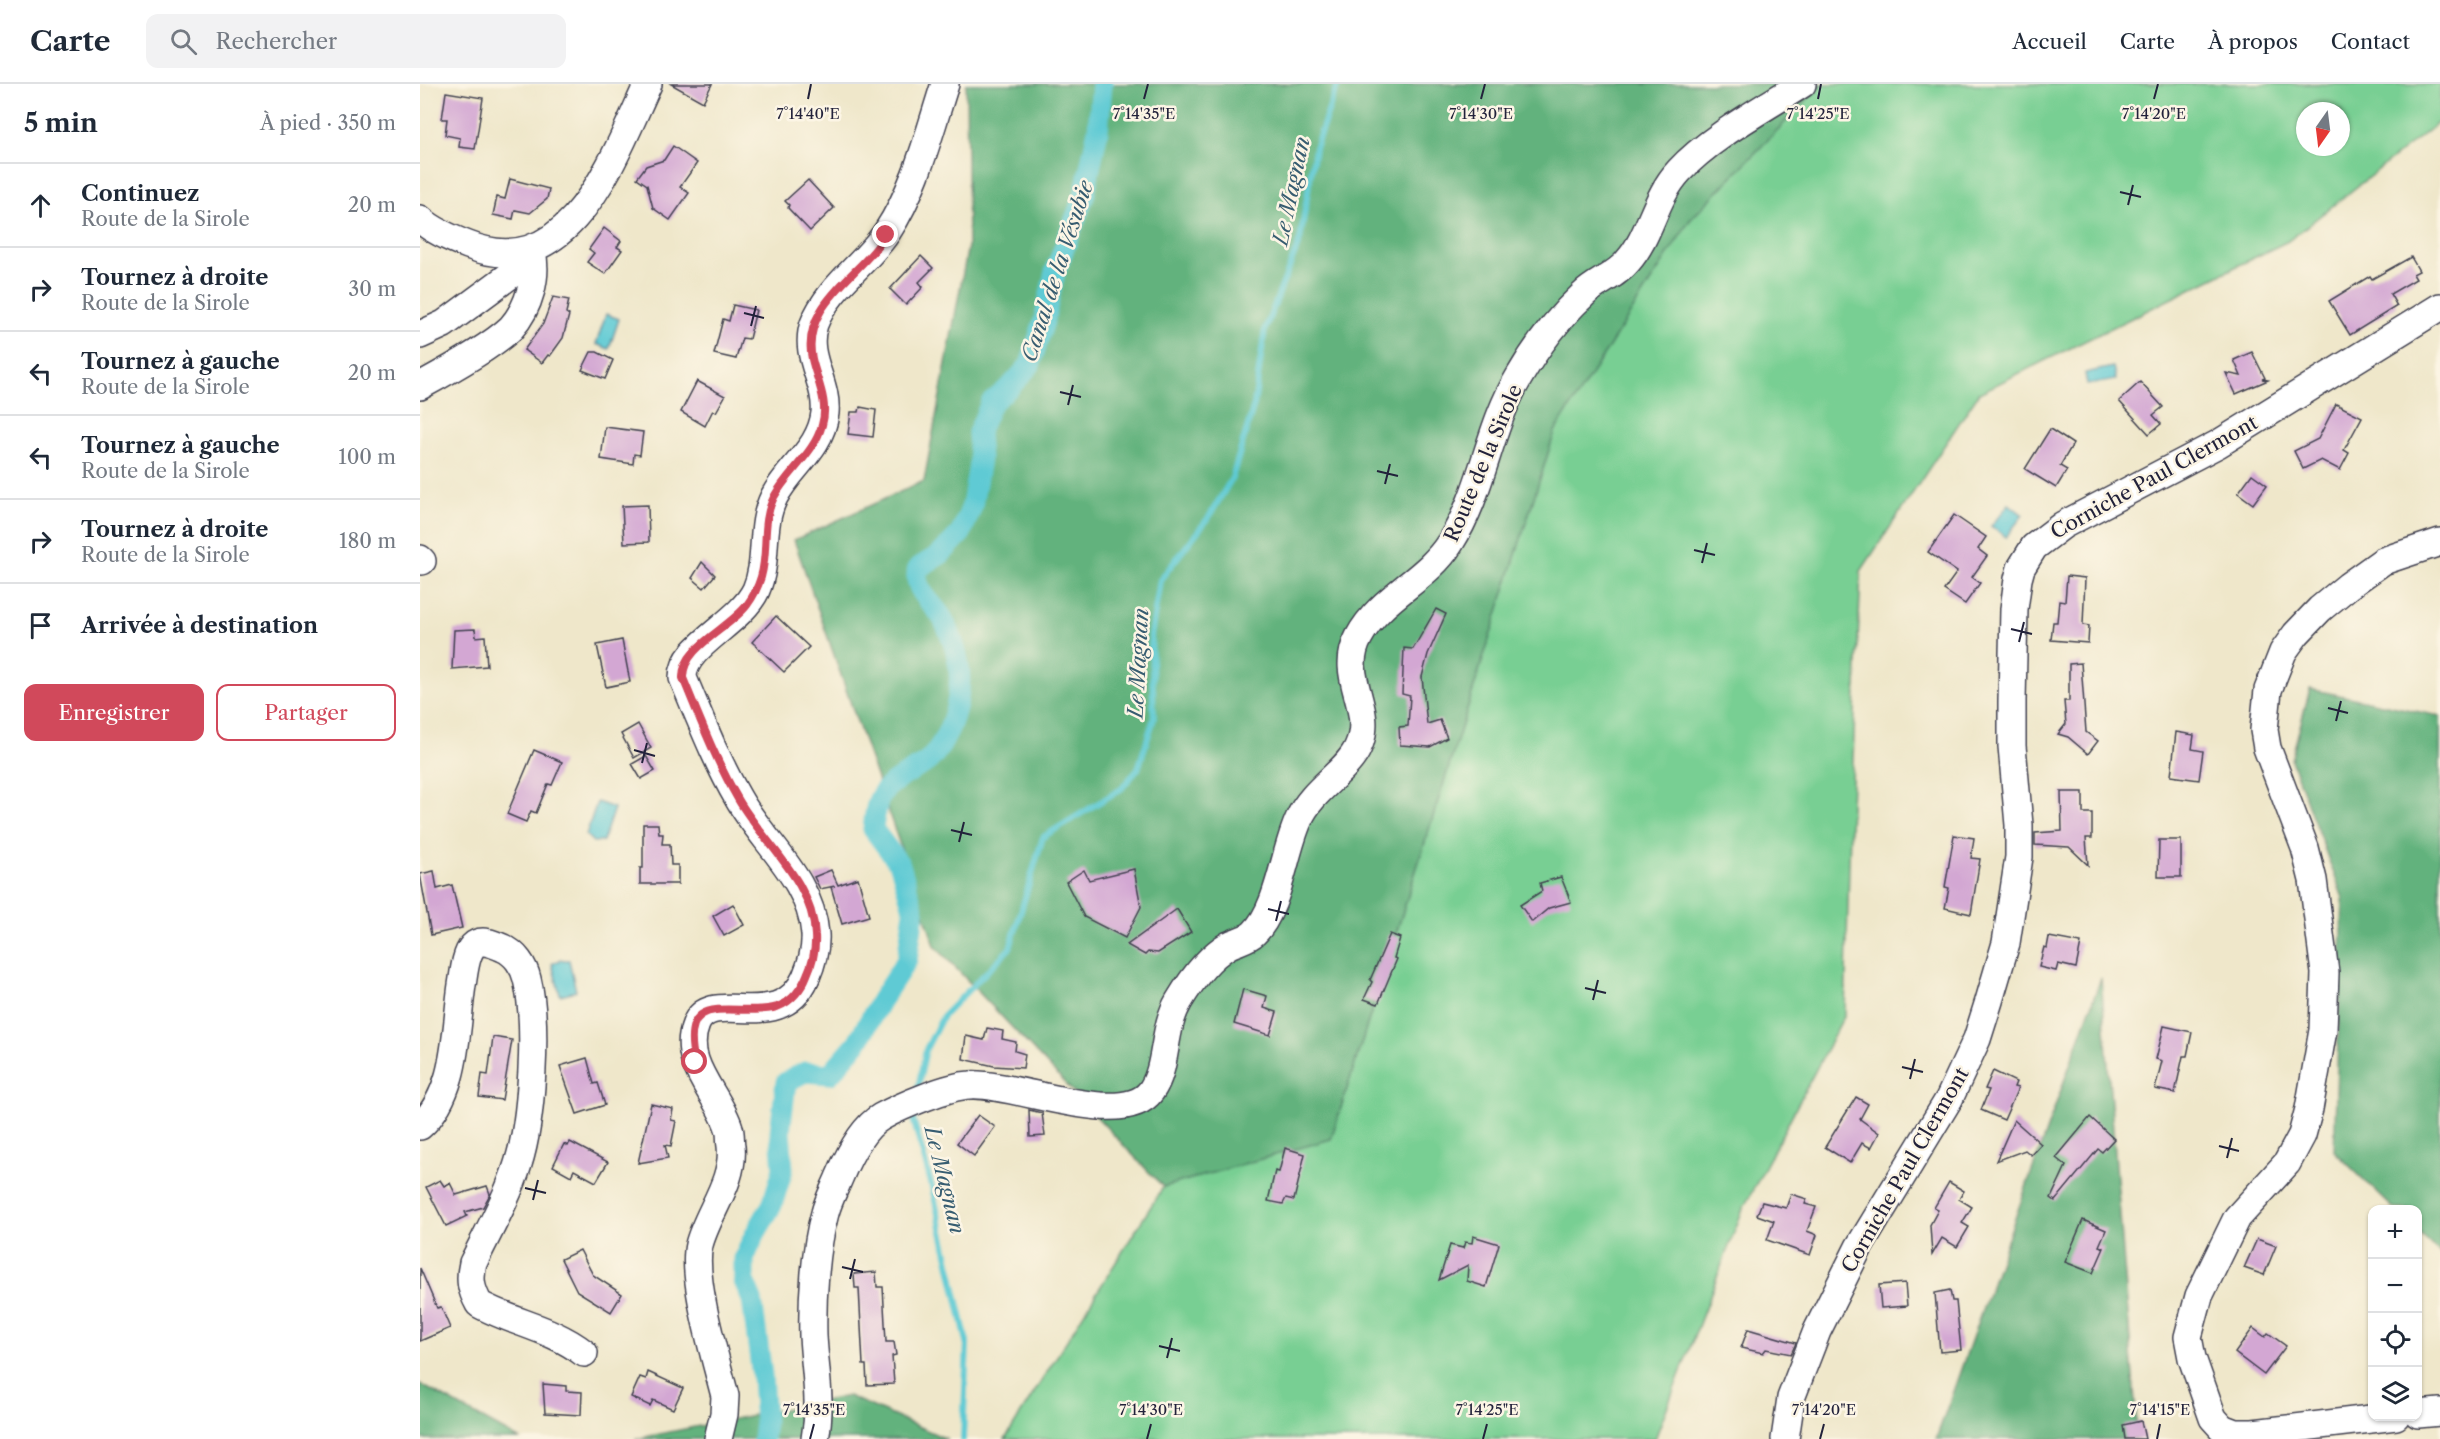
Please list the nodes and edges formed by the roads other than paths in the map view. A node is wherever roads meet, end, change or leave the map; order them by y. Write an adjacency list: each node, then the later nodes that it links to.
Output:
1 (648, 84): 5 (street)
2 (945, 84): 15 (street)
3 (1802, 84): 16 (street, Route de la Sirole)
4 (420, 219): 5 (street)
5 (527, 250): 7 (street); 8 (street)
6 (2440, 307): 17 (street, Corniche Paul Clermont)
7 (420, 334)
8 (420, 386)
9 (2440, 542): 14 (street)
10 (420, 1126): 11 (street)
11 (584, 1353)
12 (2440, 1412): 13 (street)
13 (2422, 1414)
14 (2368, 1419)
15 (718, 1439)
16 (815, 1439)
17 (1785, 1439)

